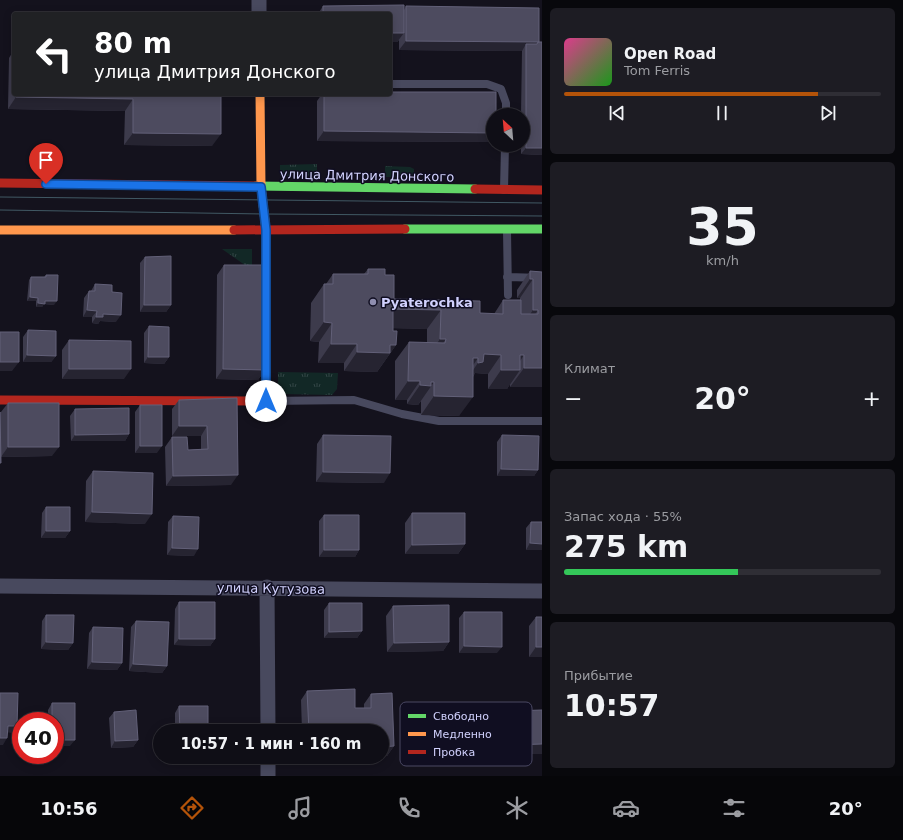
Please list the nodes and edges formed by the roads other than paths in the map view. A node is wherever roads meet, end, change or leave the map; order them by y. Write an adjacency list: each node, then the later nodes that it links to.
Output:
1 (259, 0): 2 (street)
2 (259, 12)
3 (392, 84): 5 (lane)
4 (260, 96): 8 (street)
5 (506, 108)
6 (505, 152): 9 (lane)
7 (0, 183): 8 (street, улица Дмитрия Донского)
8 (261, 187): 9 (street, улица Дмитрия Донского); 14 (street)
9 (504, 190): 10 (street, улица Дмитрия Донского)
10 (542, 190)
11 (507, 229): 12 (street); 14 (street); 15 (lane)
12 (542, 229)
13 (0, 230): 14 (street)
14 (266, 230): 19 (street)
15 (508, 277): 16 (lane); 17 (lane)
16 (542, 278)
17 (508, 295)
18 (0, 400): 19 (street)
19 (266, 401): 20 (lane)
20 (542, 421)
21 (0, 586): 22 (street, улица Кутузова)
22 (267, 587): 23 (street, улица Кутузова); 24 (street)
23 (542, 591)
24 (268, 724)
25 (268, 764): 26 (street)
26 (268, 776)

